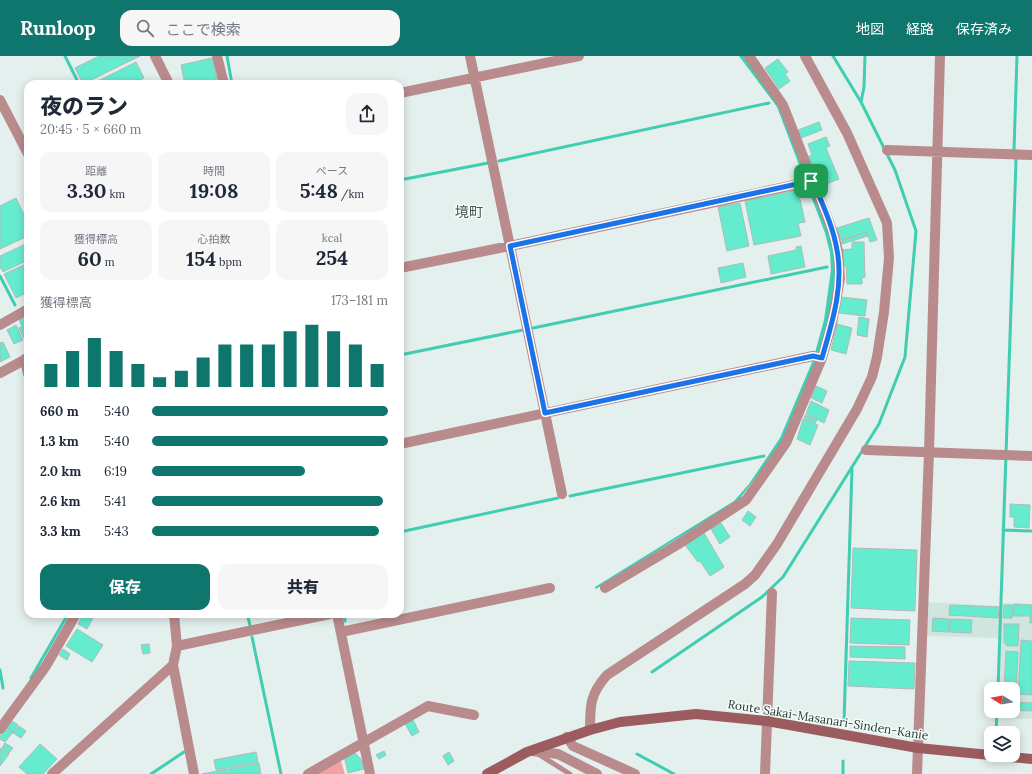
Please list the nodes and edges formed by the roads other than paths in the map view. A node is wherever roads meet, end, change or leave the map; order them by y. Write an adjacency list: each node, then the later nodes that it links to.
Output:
1 (155, 56): 9 (street)
2 (217, 56): 10 (street)
3 (470, 56): 8 (street)
4 (578, 56): 8 (street)
5 (749, 56): 17 (street)
6 (805, 56): 44 (street)
7 (940, 56): 15 (street)
8 (475, 78): 11 (street); 18 (street)
9 (167, 80)
10 (223, 80)
11 (404, 92)
12 (0, 100): 13 (street)
13 (24, 146)
14 (887, 150): 15 (street)
15 (937, 152): 16 (street); 28 (street)
16 (1032, 155)
17 (809, 182): 18 (street); 22 (street)
18 (510, 246): 19 (street); 25 (street)
19 (404, 267)
20 (24, 311): 21 (street)
21 (0, 325)
22 (818, 357): 25 (street); 32 (street)
23 (24, 360): 24 (street)
24 (0, 373)
25 (545, 413): 26 (street); 30 (street)
26 (404, 443)
27 (866, 450): 28 (street)
28 (929, 452): 29 (street); 47 (street)
29 (1032, 456)
30 (562, 494)
31 (550, 588): 38 (street)
32 (605, 588)
33 (772, 593): 42 (street)
34 (74, 618): 43 (street)
35 (174, 618): 39 (street)
36 (311, 618): 39 (street)
37 (338, 618): 38 (street)
38 (341, 632): 46 (street)
39 (177, 646): 40 (street)
40 (173, 665): 50 (street); 51 (street)
41 (474, 715): 46 (street)
42 (767, 721): 44 (main road, Route Sakai-Masanari-Sinden-Kanie); 47 (main road, Route Sakai-Masanari-Sinden-Kanie); 58 (street)
43 (0, 729)
44 (590, 730): 45 (main road, Route Sakai-Masanari-Sinden-Kanie)
45 (567, 737): 48 (main road, Route Sakai-Masanari-Sinden-Kanie); 57 (street)
46 (364, 741): 52 (street); 53 (street)
47 (918, 748): 49 (main road, Route Sakai-Masanari-Sinden-Kanie); 59 (street)
48 (532, 751): 54 (main road, Route Sakai-Masanari-Sinden-Kanie); 55 (lane); 56 (street)
49 (1032, 759)
50 (52, 774)
51 (194, 774)
52 (308, 774)
53 (370, 774)
54 (487, 774)
55 (570, 774)
56 (597, 774)
57 (635, 774)
58 (765, 774)
59 (917, 774)

